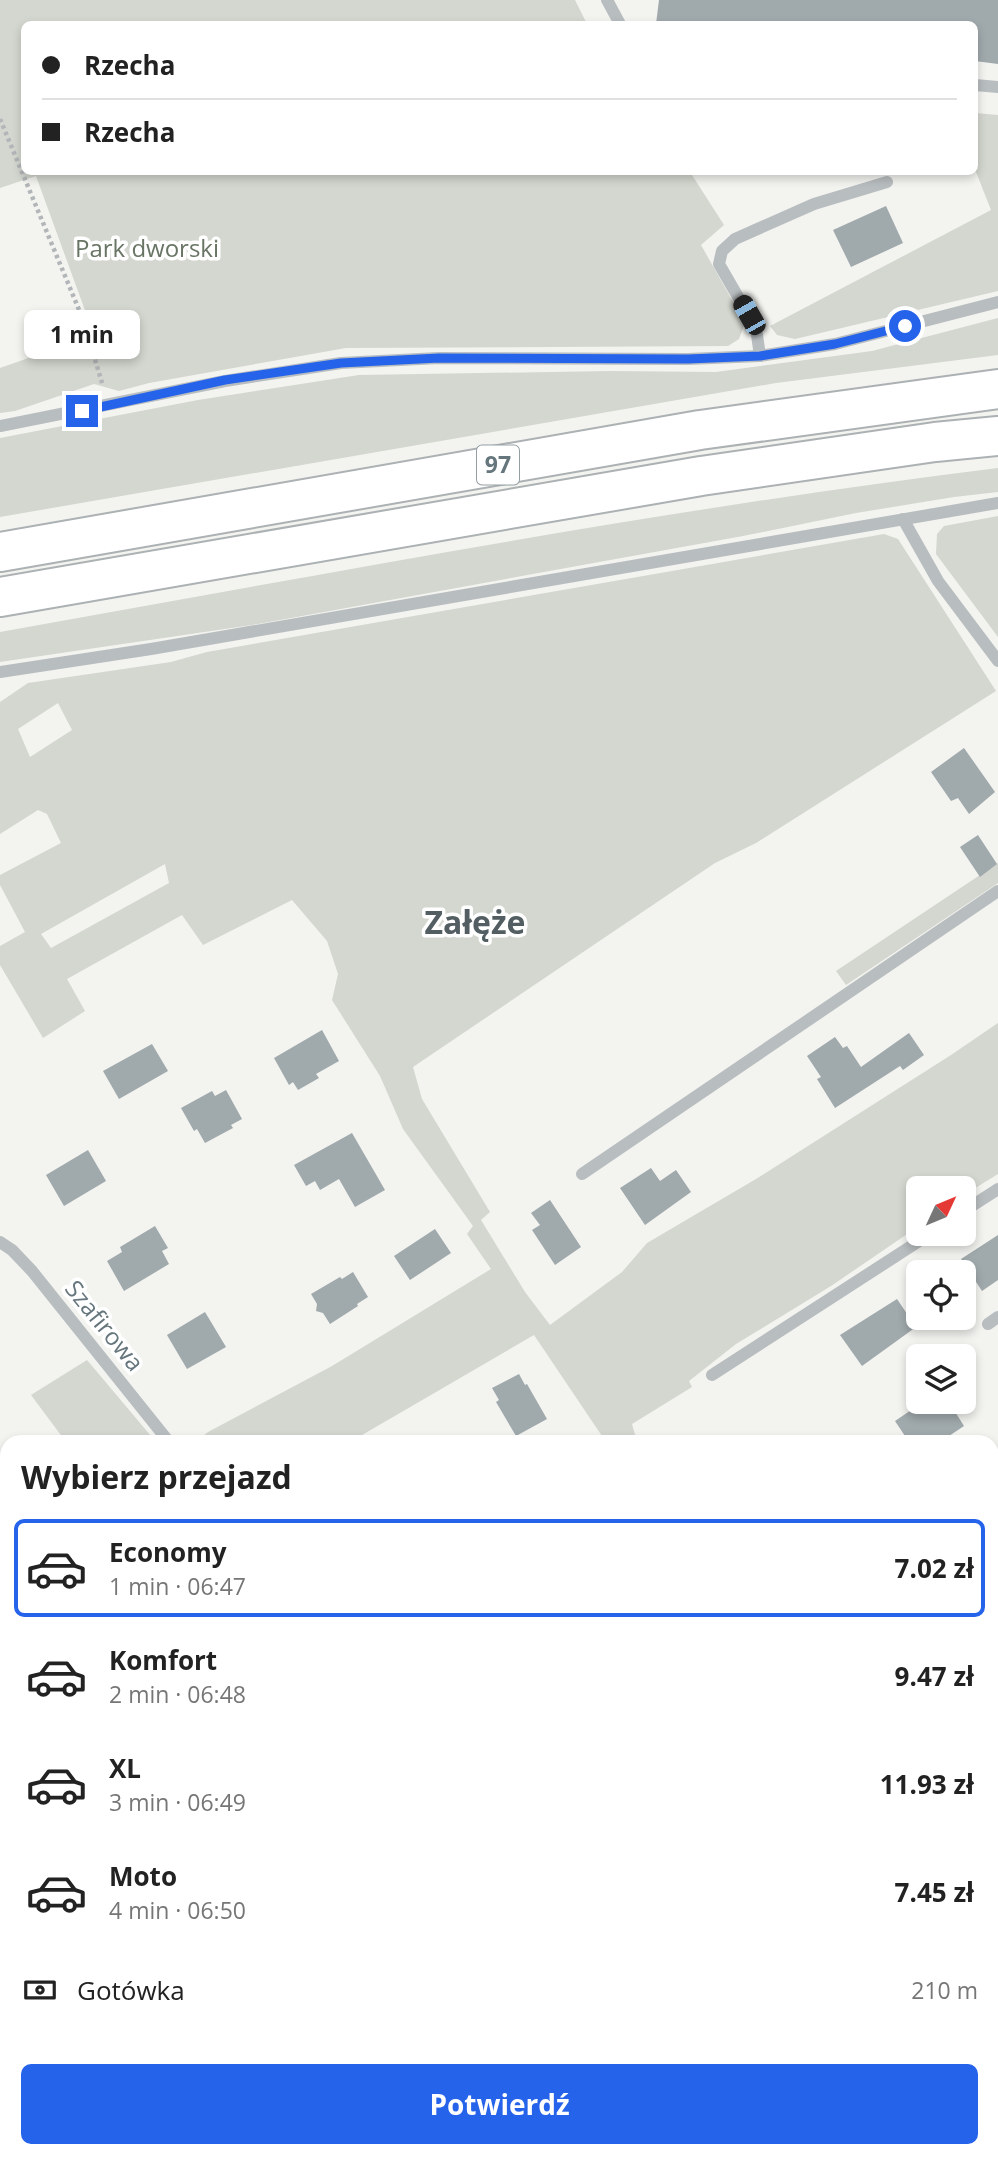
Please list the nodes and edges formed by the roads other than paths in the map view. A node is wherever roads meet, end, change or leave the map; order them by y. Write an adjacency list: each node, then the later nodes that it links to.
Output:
1 (607, 0): 2 (street)
2 (618, 21)
3 (978, 85): 4 (street)
4 (998, 87)
5 (887, 182): 7 (street)
6 (998, 302): 7 (street)
7 (760, 356): 9 (street)
8 (998, 389): 13 (main road, 97)
9 (0, 426)
10 (998, 436): 14 (main road, 97)
11 (998, 503): 12 (street)
12 (904, 519): 15 (street); 16 (street)
13 (0, 552)
14 (0, 597)
15 (998, 661)
16 (0, 672)
17 (998, 891): 18 (street)
18 (582, 1174)
19 (998, 1189): 20 (street)
20 (976, 1203)
21 (0, 1242): 24 (street, Szafirowa)
22 (911, 1246): 23 (street)
23 (712, 1375)
24 (163, 1435)

